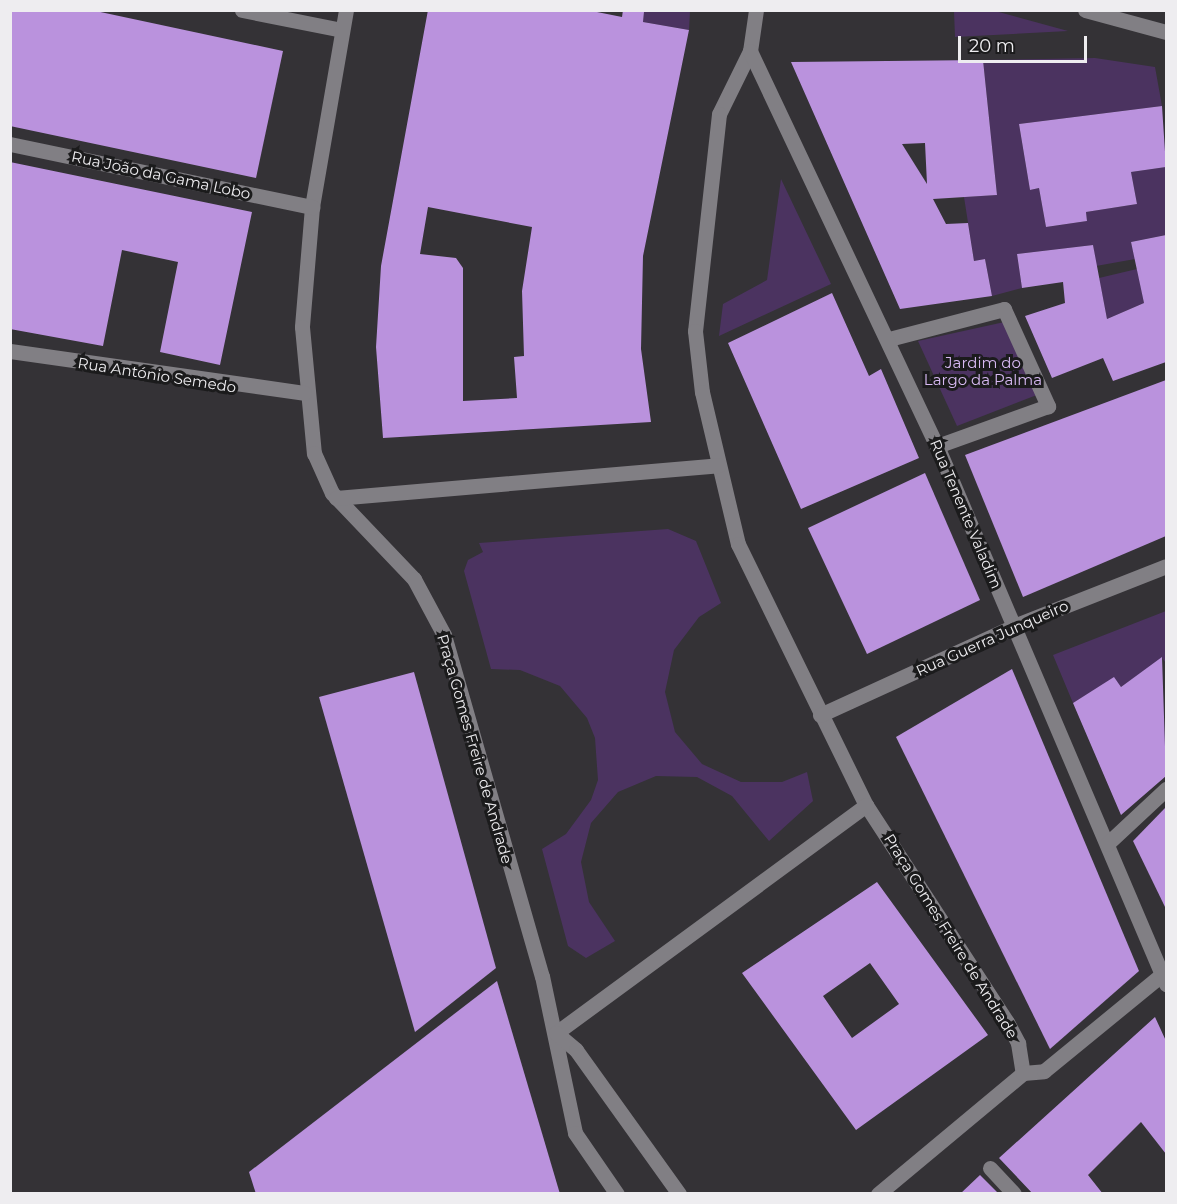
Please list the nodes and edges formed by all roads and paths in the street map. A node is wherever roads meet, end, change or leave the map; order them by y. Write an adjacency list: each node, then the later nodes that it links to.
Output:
1 (242, 10): 5 (street)
2 (346, 10): 5 (street, Praça Gomes Freire de Andrade)
3 (756, 10): 7 (street, Praça Gomes Freire de Andrade)
4 (1085, 10): 6 (street)
5 (342, 30): 9 (street, Praça Gomes Freire de Andrade)
6 (1167, 32)
7 (750, 51): 10 (street, Rua Tenente Valadim); 14 (street, Praça Gomes Freire de Andrade)
8 (10, 144): 9 (street, Rua João da Gama Lobo)
9 (312, 207): 12 (street, Praça Gomes Freire de Andrade)
10 (889, 339): 13 (street, Rua Tenente Valadim); 13 (street)
11 (10, 351): 12 (street, Rua António Semedo)
12 (304, 393): 15 (street, Praça Gomes Freire de Andrade)
13 (937, 446): 17 (street, Rua Tenente Valadim)
14 (719, 465): 15 (street); 18 (street, Praça Gomes Freire de Andrade)
15 (336, 498): 23 (street, Praça Gomes Freire de Andrade)
16 (1167, 566): 17 (street, Rua Guerra Junqueiro)
17 (1014, 626): 18 (street, Rua Guerra Junqueiro); 21 (street, Rua Tenente Valadim)
18 (820, 715): 20 (street, Praça Gomes Freire de Andrade)
19 (1167, 789): 21 (street)
20 (866, 805): 23 (street); 24 (street, Praça Gomes Freire de Andrade)
21 (1107, 844): 22 (street, Rua Tenente Valadim)
22 (1165, 976): 24 (street)
23 (556, 1033): 26 (street, Praça Gomes Freire de Andrade); 27 (street)
24 (1023, 1072): 28 (street)
25 (990, 1168): 29 (street)
26 (617, 1194)
27 (679, 1194)
28 (878, 1194)
29 (1014, 1194)

